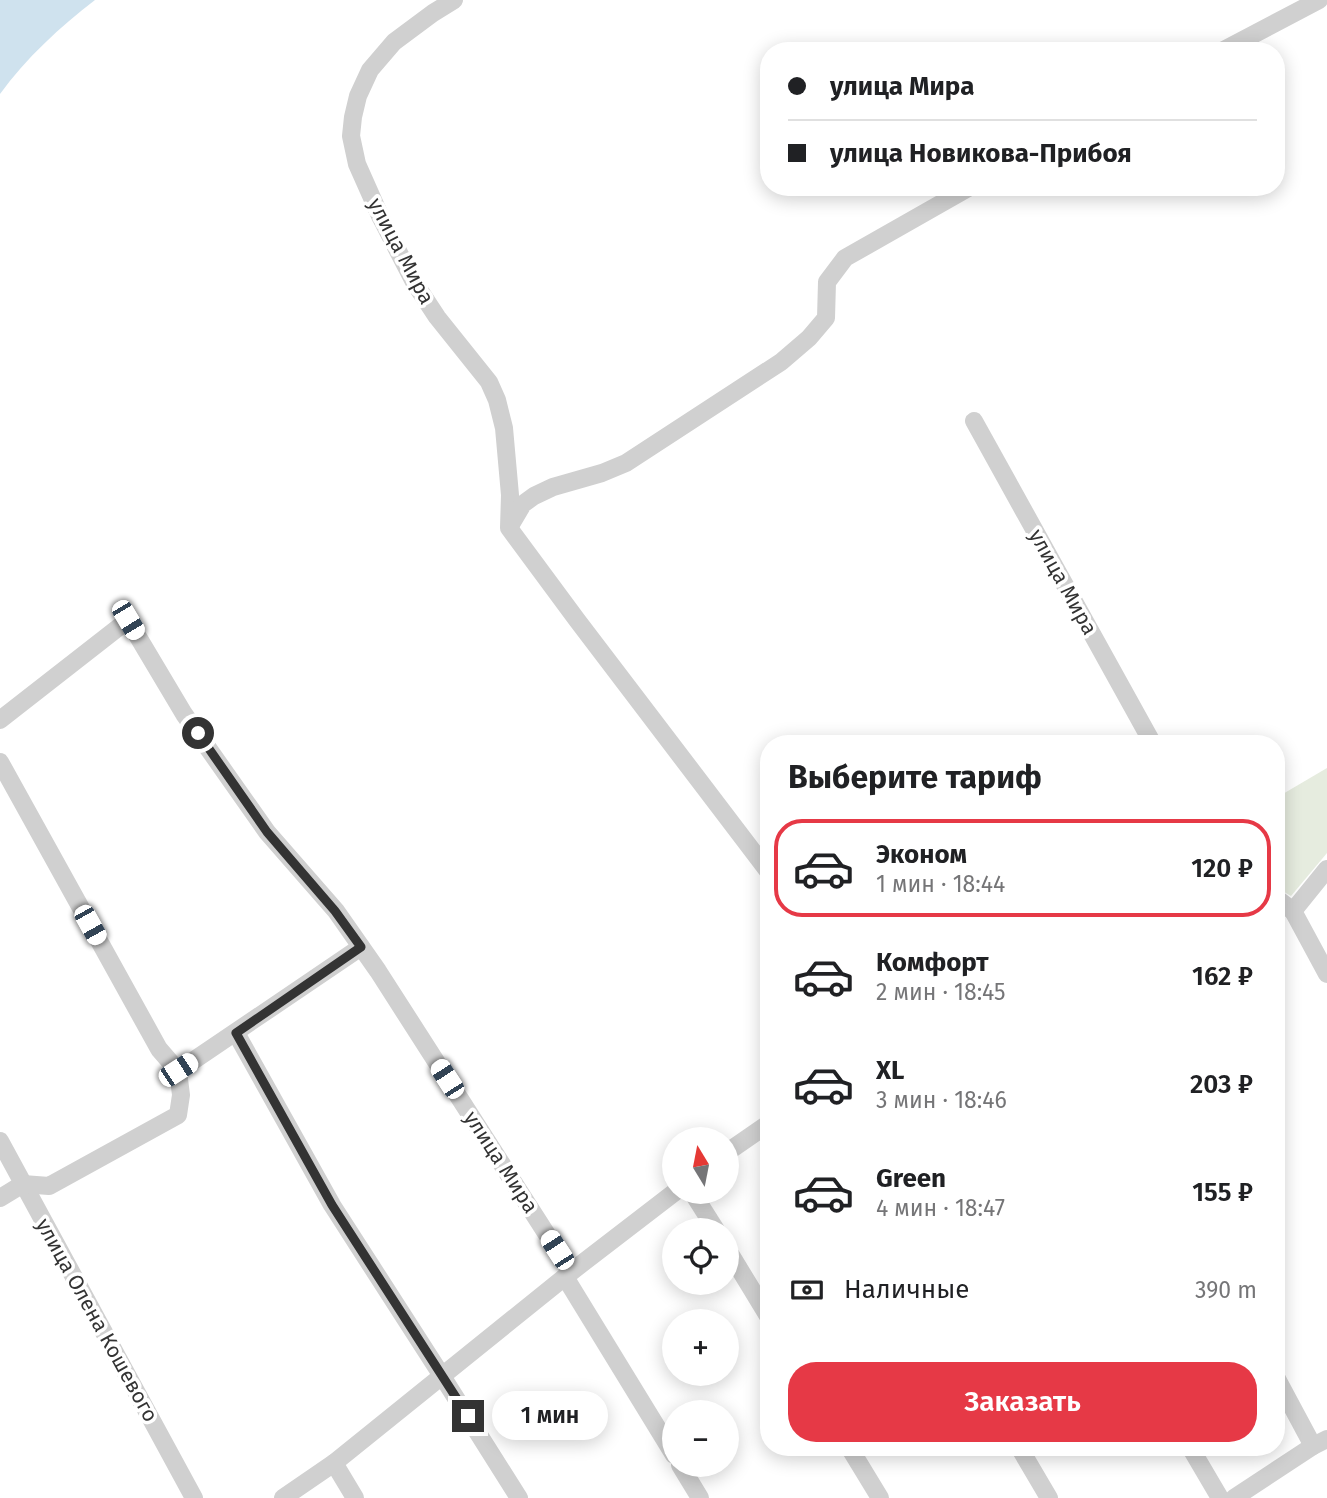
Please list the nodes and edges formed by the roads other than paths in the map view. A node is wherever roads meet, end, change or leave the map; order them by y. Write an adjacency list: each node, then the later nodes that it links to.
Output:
1 (454, 0): 6 (street, улица Мира)
2 (1319, 0): 3 (street)
3 (1239, 42)
4 (954, 196): 6 (street)
5 (974, 421): 8 (street, улица Мира)
6 (509, 527): 10 (street)
7 (0, 720): 14 (street, улица Мира)
8 (1148, 735)
9 (0, 762): 17 (street)
10 (760, 860)
11 (1327, 869): 13 (street)
12 (1285, 905): 13 (street)
13 (1293, 911): 15 (street)
14 (361, 947): 16 (street); 25 (street, улица Мира)
15 (1327, 974)
16 (236, 1033): 17 (street); 27 (street)
17 (178, 1070): 21 (street)
18 (760, 1130): 20 (street)
19 (0, 1141): 21 (street, улица Олена Кошевого)
20 (739, 1144)
21 (23, 1184): 22 (street); 36 (street, улица Олена Кошевого)
22 (0, 1198)
23 (662, 1202): 25 (street)
24 (739, 1268): 26 (street)
25 (568, 1274): 27 (street); 29 (street, улица Мира)
26 (760, 1303)
27 (443, 1376): 34 (street); 39 (street)
28 (1285, 1390): 30 (street)
29 (662, 1435)
30 (1320, 1442): 44 (street)
31 (854, 1456): 41 (street)
32 (1025, 1456): 42 (street)
33 (1195, 1456): 43 (street)
34 (334, 1463): 37 (street); 38 (street)
35 (687, 1477): 40 (street)
36 (194, 1498)
37 (283, 1498)
38 (355, 1498)
39 (519, 1498)
40 (700, 1498)
41 (880, 1498)
42 (1049, 1498)
43 (1220, 1498)
44 (1234, 1498)

